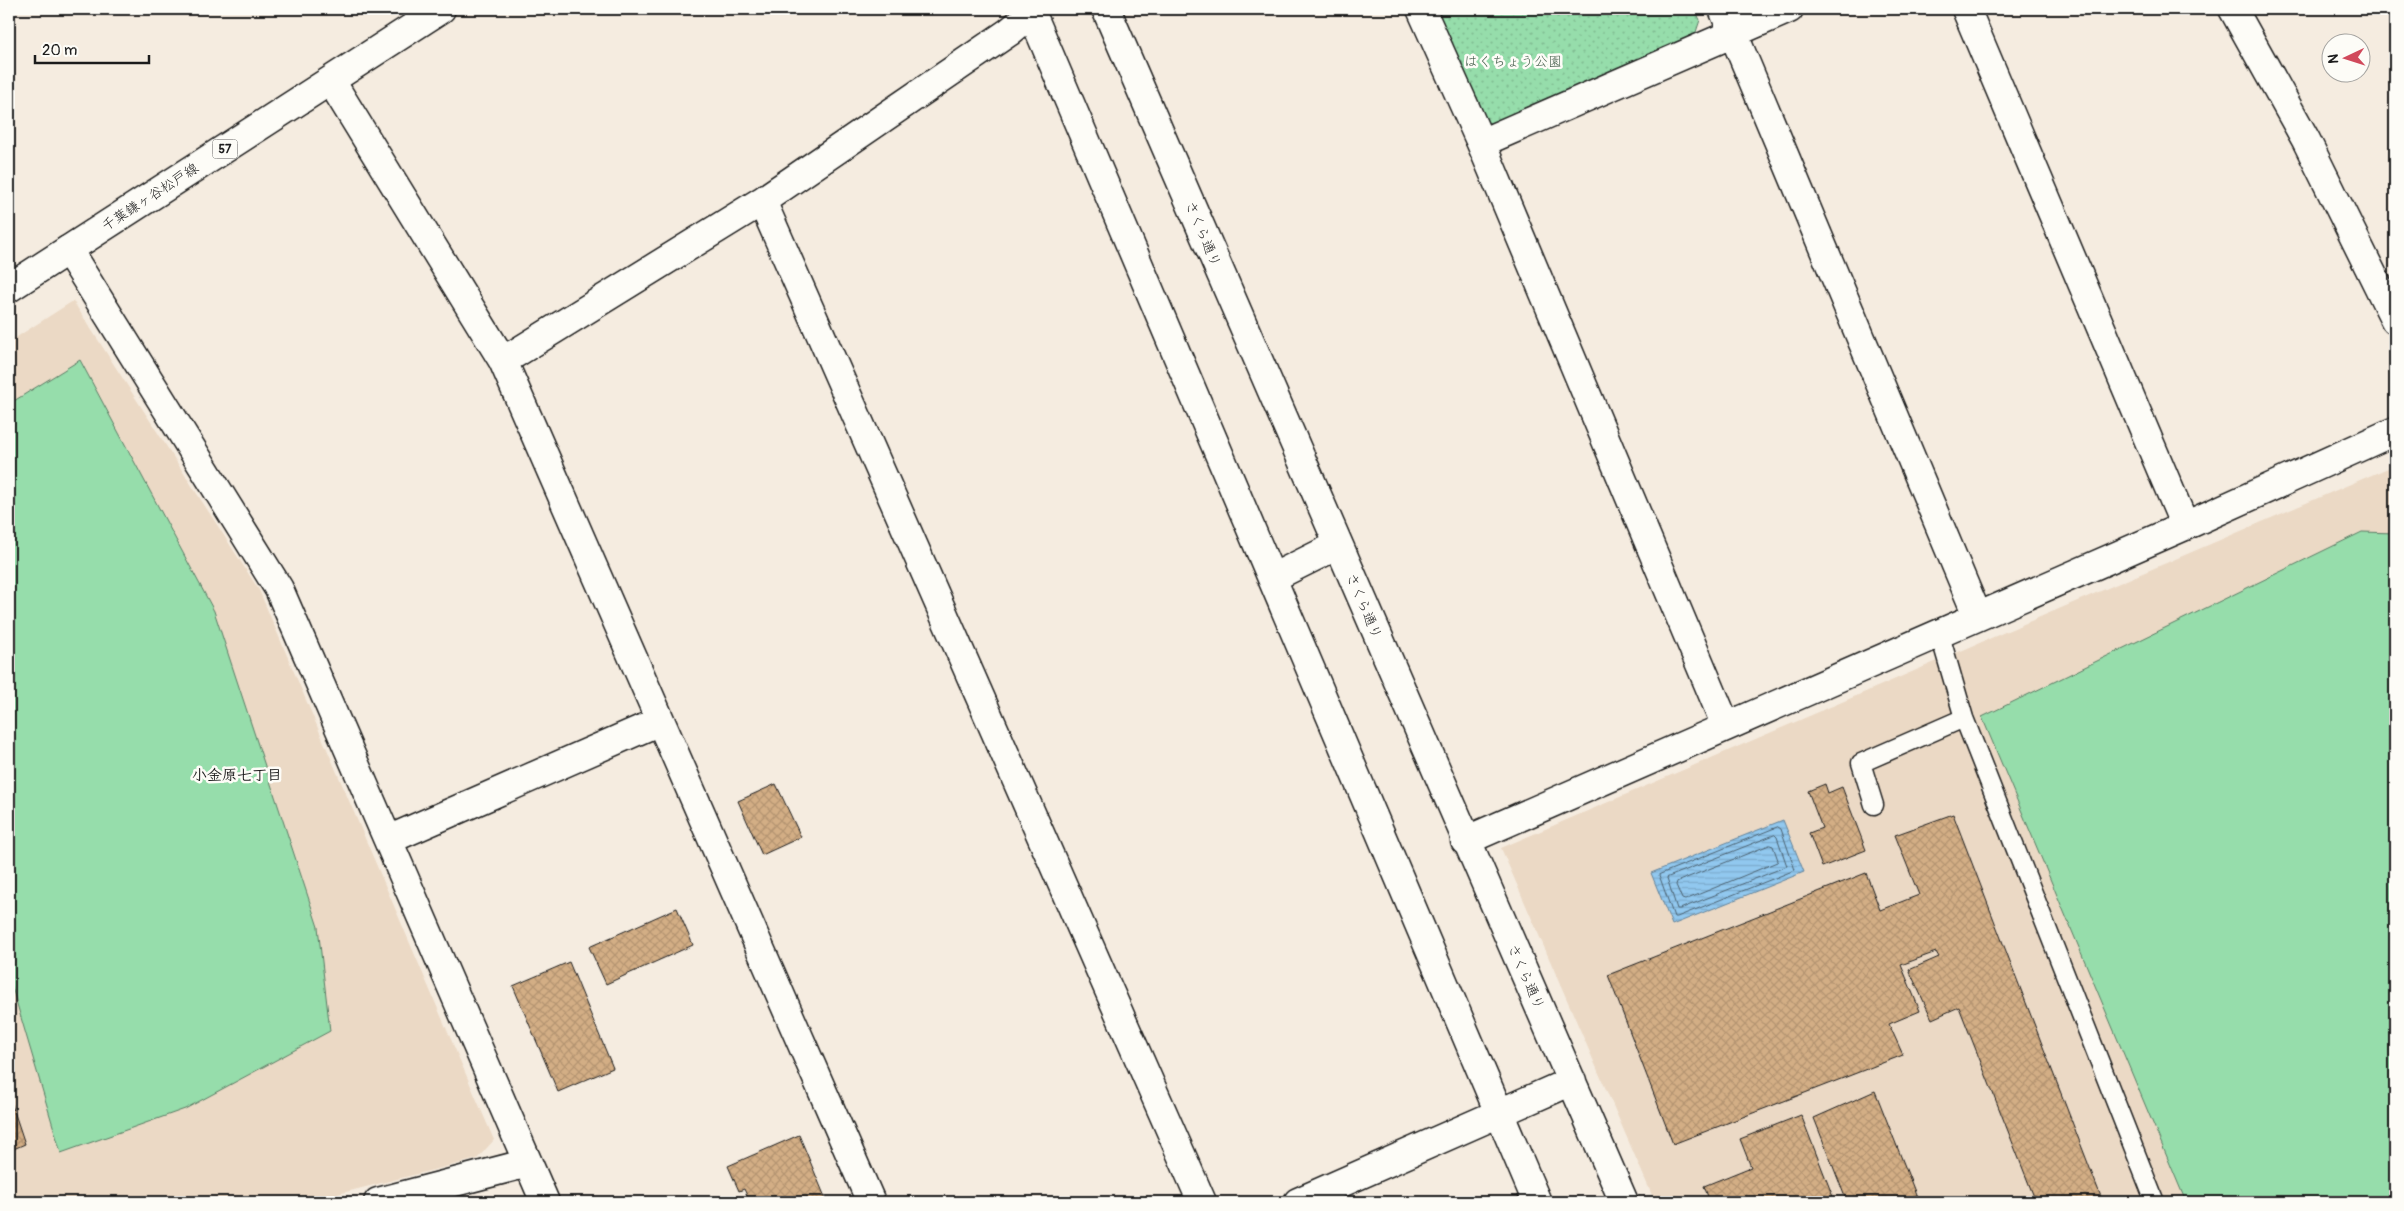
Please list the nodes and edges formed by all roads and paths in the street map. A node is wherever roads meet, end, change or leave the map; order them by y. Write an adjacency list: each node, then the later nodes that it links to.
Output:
1 (441, 9): 9 (street, 千葉鎌ヶ谷松戸線 / 57)
2 (1106, 9): 18 (street, さくら通り)
3 (1421, 9): 10 (street)
4 (1789, 9): 8 (street)
5 (1966, 9): 17 (street)
6 (2233, 9): 14 (street)
7 (1033, 10): 11 (street); 19 (street)
8 (1728, 21): 10 (street); 20 (street)
9 (331, 81): 12 (street, 千葉鎌ヶ谷松戸線 / 57); 15 (street)
10 (1481, 143): 24 (street)
11 (762, 201): 15 (street); 34 (street)
12 (68, 250): 13 (street, 千葉鎌ヶ谷松戸線 / 57); 26 (street)
13 (9, 288)
14 (2395, 320)
15 (503, 361): 23 (street)
16 (2395, 431): 17 (street)
17 (2185, 526): 20 (street)
18 (1338, 545): 19 (street); 27 (street, さくら通り)
19 (1272, 578): 29 (street)
20 (1977, 615): 21 (street)
21 (1939, 632): 22 (lane); 24 (street)
22 (1964, 718): 25 (lane); 38 (lane)
23 (660, 721): 26 (street); 33 (street)
24 (1726, 726): 27 (street)
25 (1874, 805)
26 (388, 840): 30 (street)
27 (1465, 841): 28 (street, さくら通り)
28 (1572, 1081): 29 (street); 37 (street, さくら通り)
29 (1498, 1114): 35 (street); 36 (street)
30 (528, 1163): 31 (street); 32 (street)
31 (378, 1202)
32 (545, 1202)
33 (871, 1202)
34 (1202, 1202)
35 (1298, 1202)
36 (1537, 1202)
37 (1624, 1202)
38 (2155, 1202)

